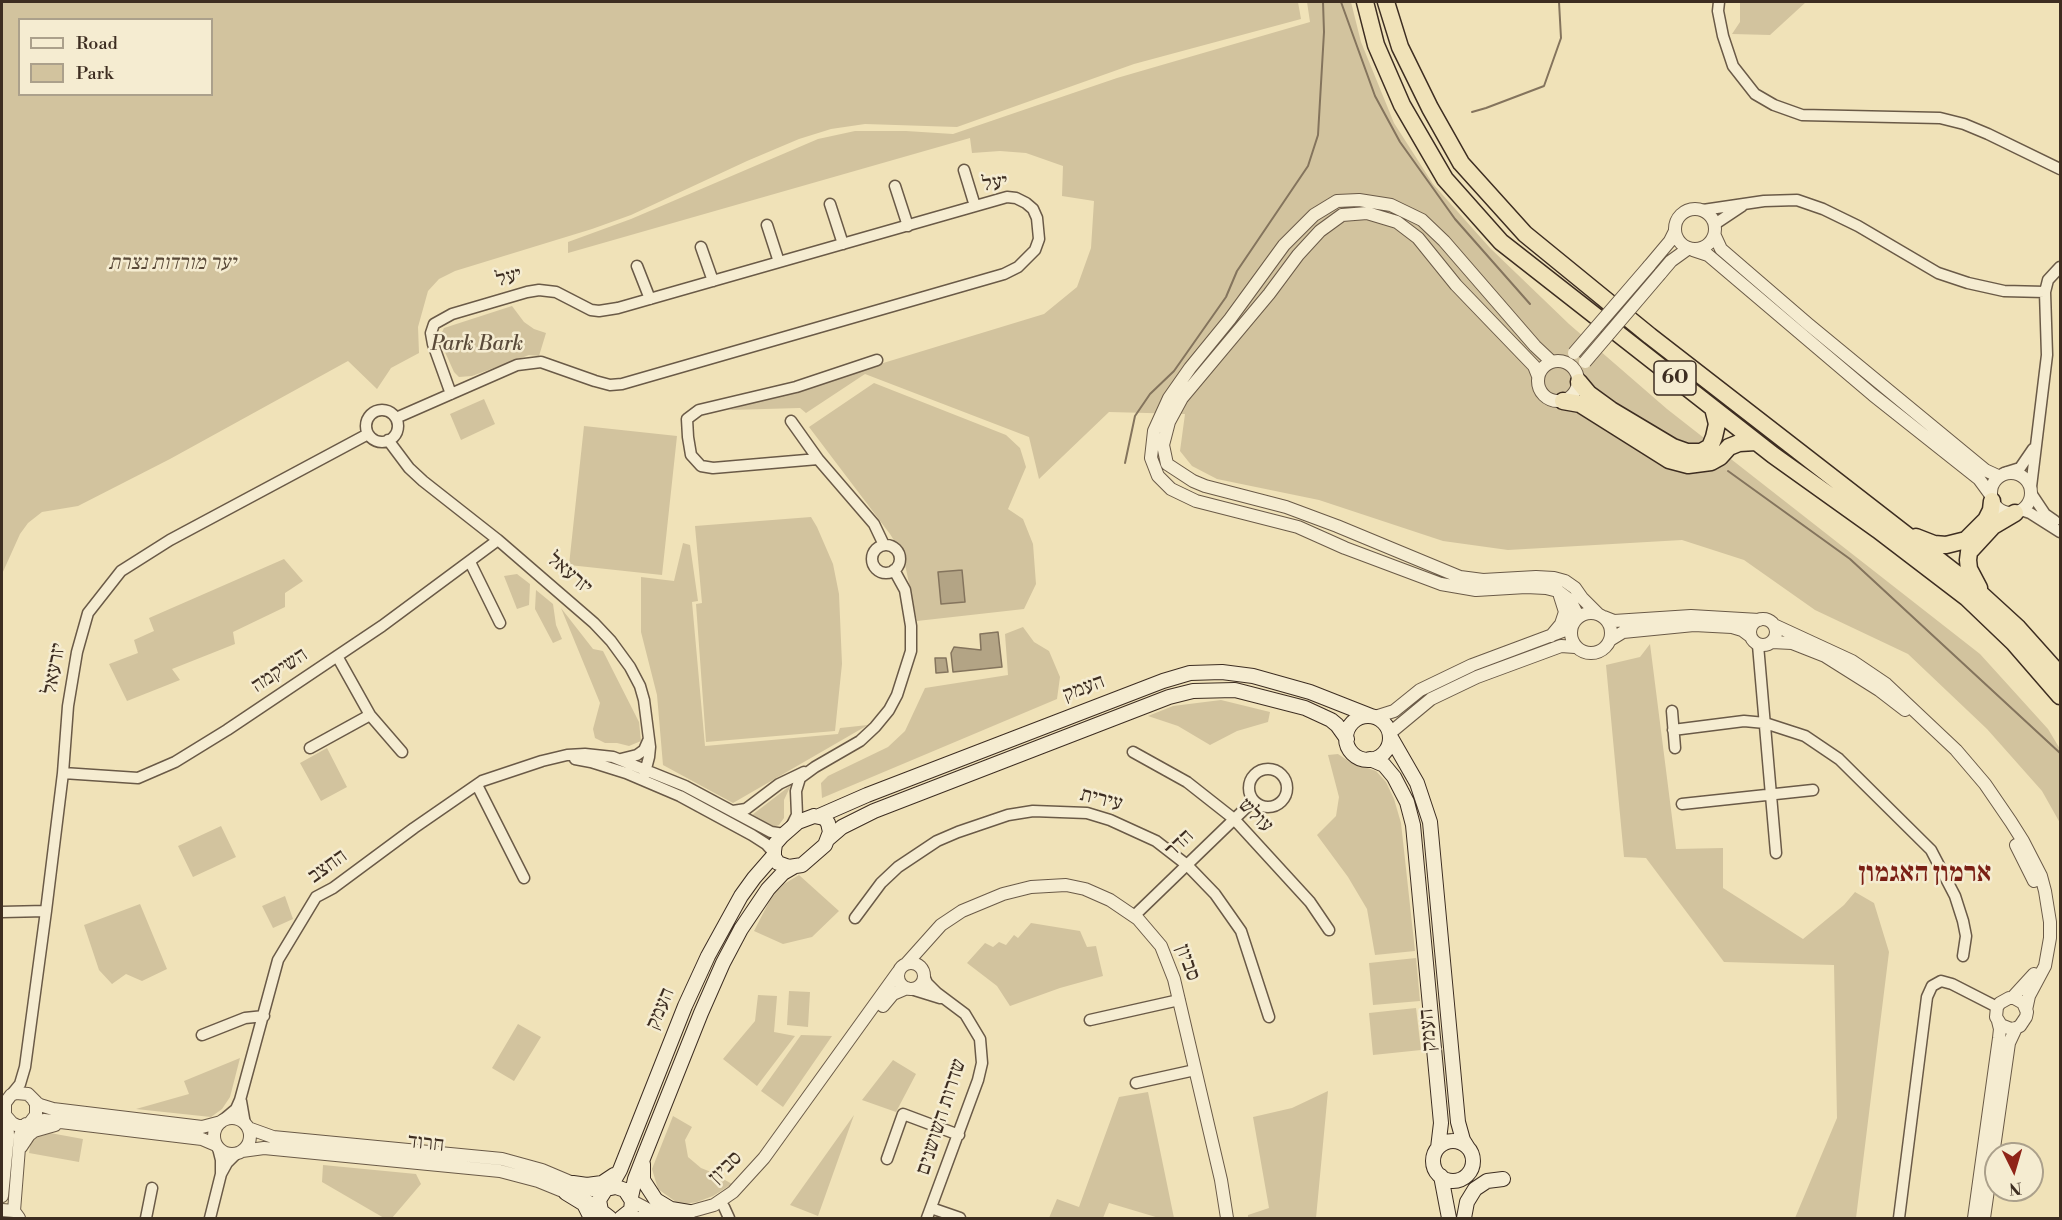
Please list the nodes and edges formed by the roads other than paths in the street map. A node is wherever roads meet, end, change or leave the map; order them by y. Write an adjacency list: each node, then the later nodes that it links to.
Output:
1 (1365, 2): 30 (highway, 60)
2 (1386, 2): 43 (highway, 60)
3 (1719, 2): 4 (street)
4 (2061, 169)
5 (964, 170): 9 (street)
6 (895, 186): 12 (street)
7 (1748, 203): 10 (street); 13 (street); 22 (street)
8 (830, 204): 15 (street)
9 (975, 207): 12 (street, יעל); 28 (street, יעל)
10 (1703, 210): 13 (street); 14 (street)
11 (767, 225): 18 (street)
12 (908, 226): 15 (street, יעל)
13 (1715, 230): 17 (street); 38 (street)
14 (1675, 231): 17 (street); 25 (street, bridge)
15 (843, 244): 18 (street, יעל)
16 (702, 247): 21 (street)
17 (1691, 249): 27 (street, bridge); 40 (street)
18 (779, 262): 21 (street, יעל)
19 (637, 266): 23 (street)
20 (2061, 267): 22 (street)
21 (713, 281): 23 (street, יעל)
22 (2045, 292): 36 (street)
23 (650, 299): 28 (street, יעל)
24 (877, 360): 37 (street)
25 (1556, 361): 26 (street); 27 (street); 49 (street)
26 (1538, 376): 29 (street); 51 (street)
27 (1578, 379): 29 (street); 30 (highway)
28 (451, 394): 31 (street)
29 (1563, 401): 35 (highway)
30 (1713, 408): 35 (highway, 60)
31 (396, 418): 33 (street); 34 (street)
32 (791, 421): 37 (street)
33 (368, 434): 34 (street); 80 (street, יזרעאל)
34 (388, 440): 45 (street, יזרעאל)
35 (1756, 442): 63 (highway, 60)
36 (2035, 446): 38 (street); 39 (street)
37 (818, 459): 46 (street)
38 (2001, 475): 39 (street); 40 (street)
39 (2031, 490): 41 (street); 42 (street)
40 (1991, 497): 41 (street); 43 (highway)
41 (2018, 511): 44 (street); 50 (highway)
42 (2061, 524)
43 (1894, 525): 50 (highway, 60)
44 (2061, 532)
45 (498, 540): 47 (street, השיקמה); 70 (street, יזרעאל)
46 (884, 544): 48 (street); 48 (street)
47 (470, 562): 53 (street); 61 (street, השיקמה)
48 (894, 570): 79 (street)
49 (1558, 591): 54 (street); 56 (street)
50 (1983, 594): 62 (highway, 60)
51 (1601, 616): 52 (street); 54 (street); 57 (street)
52 (1759, 620): 55 (street); 58 (street)
53 (500, 623)
54 (1572, 625): 56 (street); 60 (street)
55 (1774, 625): 59 (street); 112 (street)
56 (1551, 637): 66 (street)
57 (1610, 640): 58 (street); 60 (street)
58 (1754, 640): 59 (street); 67 (street)
59 (1772, 642): 108 (street)
60 (1575, 647): 69 (street)
61 (337, 656): 65 (street); 80 (street, השיקמה)
62 (2061, 675)
63 (2061, 696)
64 (1672, 711): 68 (street)
65 (370, 716): 72 (street); 74 (street)
66 (1373, 716): 69 (main road); 71 (main road); 89 (main road, העמק)
67 (1765, 723): 68 (street); 84 (street); 104 (street)
68 (1673, 730): 73 (street)
69 (1390, 735): 77 (main road); 133 (main road, העמק)
70 (649, 738): 76 (street); 81 (street, יזרעאל)
71 (1347, 739): 77 (main road); 92 (main road, העמק)
72 (310, 748)
73 (1675, 748)
74 (402, 752)
75 (1133, 752): 90 (street, עולש)
76 (621, 759): 78 (street, החצב); 81 (street, החצב)
77 (1370, 759): 132 (main road, העמק)
78 (542, 761): 81 (street, החצב); 82 (street, החצב)
79 (815, 766): 85 (street); 88 (street)
80 (63, 773): 98 (street, יזרעאל)
81 (645, 775): 88 (street, החצב); 94 (street, החצב)
82 (477, 785): 97 (street); 113 (street, החצב)
83 (1813, 790): 84 (street)
84 (1771, 794): 87 (street); 93 (street)
85 (797, 797): 89 (street); 91 (street)
86 (1253, 801): 90 (street, הדר)
87 (1682, 804)
88 (733, 811): 91 (street, החצב)
89 (817, 816): 91 (main road); 92 (main road)
90 (1234, 819): 95 (street, הדר); 103 (street, עולש)
91 (787, 831): 94 (main road)
92 (828, 839): 96 (main road)
93 (1776, 853)
94 (774, 854): 96 (main road); 138 (main road, העמק)
95 (1187, 865): 101 (street, הדר); 102 (street, עירית); 114 (street, עירית)
96 (795, 866): 136 (main road, העמק)
97 (524, 878)
98 (46, 911): 99 (street); 119 (street, יזרעאל)
99 (2, 912)
100 (957, 914): 101 (street, סביון); 105 (street, סביון); 106 (street, סביון)
101 (1134, 916): 109 (street, סביון)
102 (855, 918)
103 (1329, 930)
104 (1963, 956)
105 (902, 968): 106 (street); 107 (street); 152 (street, סביון)
106 (924, 975): 107 (street); 110 (street, שדרות השושנים)
107 (909, 988): 110 (street, שדרות השושנים); 148 (street, סביון)
108 (2012, 998): 111 (street); 112 (street)
109 (1179, 1000): 115 (street); 120 (street, סביון)
110 (949, 1001): 130 (street, שדרות השושנים)
111 (1997, 1007): 116 (street); 161 (street)
112 (2026, 1010): 117 (street)
113 (264, 1016): 118 (street); 122 (street, החצב)
114 (1269, 1017)
115 (1090, 1020)
116 (1998, 1021): 117 (street); 162 (street)
117 (2016, 1028): 163 (street)
118 (202, 1035)
119 (25, 1067): 123 (street, יזרעאל); 124 (street, יזרעאל)
120 (1195, 1070): 121 (street); 158 (street, סביון)
121 (1136, 1083)
122 (242, 1092): 126 (street, החצב); 129 (street, החצב)
123 (7, 1097): 124 (street); 125 (street)
124 (33, 1099): 126 (street); 128 (street)
125 (5, 1115): 128 (street); 146 (street)
126 (222, 1121): 129 (street); 131 (street)
127 (64, 1123): 128 (street); 131 (street); 135 (street)
128 (28, 1124): 135 (street)
129 (246, 1126): 134 (street); 144 (street, חרוד)
130 (959, 1135): 137 (street); 149 (street, שדרות השושנים)
131 (217, 1147): 134 (street); 139 (street)
132 (1438, 1148): 133 (main road); 140 (main road)
133 (1468, 1148): 141 (main road)
134 (239, 1152): 139 (street); 144 (street, חרוד)
135 (18, 1154): 150 (street)
136 (644, 1156): 147 (main road, העמק); 152 (main road)
137 (887, 1159)
138 (620, 1170): 144 (main road); 145 (main road, העמק)
139 (221, 1174): 154 (street)
140 (1441, 1176): 141 (main road); 159 (main road)
141 (1465, 1176): 160 (main road)
142 (1503, 1179): 160 (main road)
143 (152, 1188): 153 (street)
144 (570, 1188): 145 (street, חרוד); 151 (main road)
145 (605, 1191): 147 (main road); 151 (main road)
146 (2, 1196)
147 (632, 1199): 152 (street, סביון); 155 (main road, העמק)
148 (727, 1213): 152 (street, סביון)
149 (929, 1213): 157 (street)
150 (15, 1215)
151 (601, 1215)
152 (692, 1215)
153 (146, 1218)
154 (210, 1218)
155 (623, 1218): 156 (street)
156 (646, 1218)
157 (960, 1218)
158 (1227, 1218)
159 (1449, 1218)
160 (1464, 1218)
161 (1899, 1218)
162 (1974, 1218)
163 (1984, 1218)

